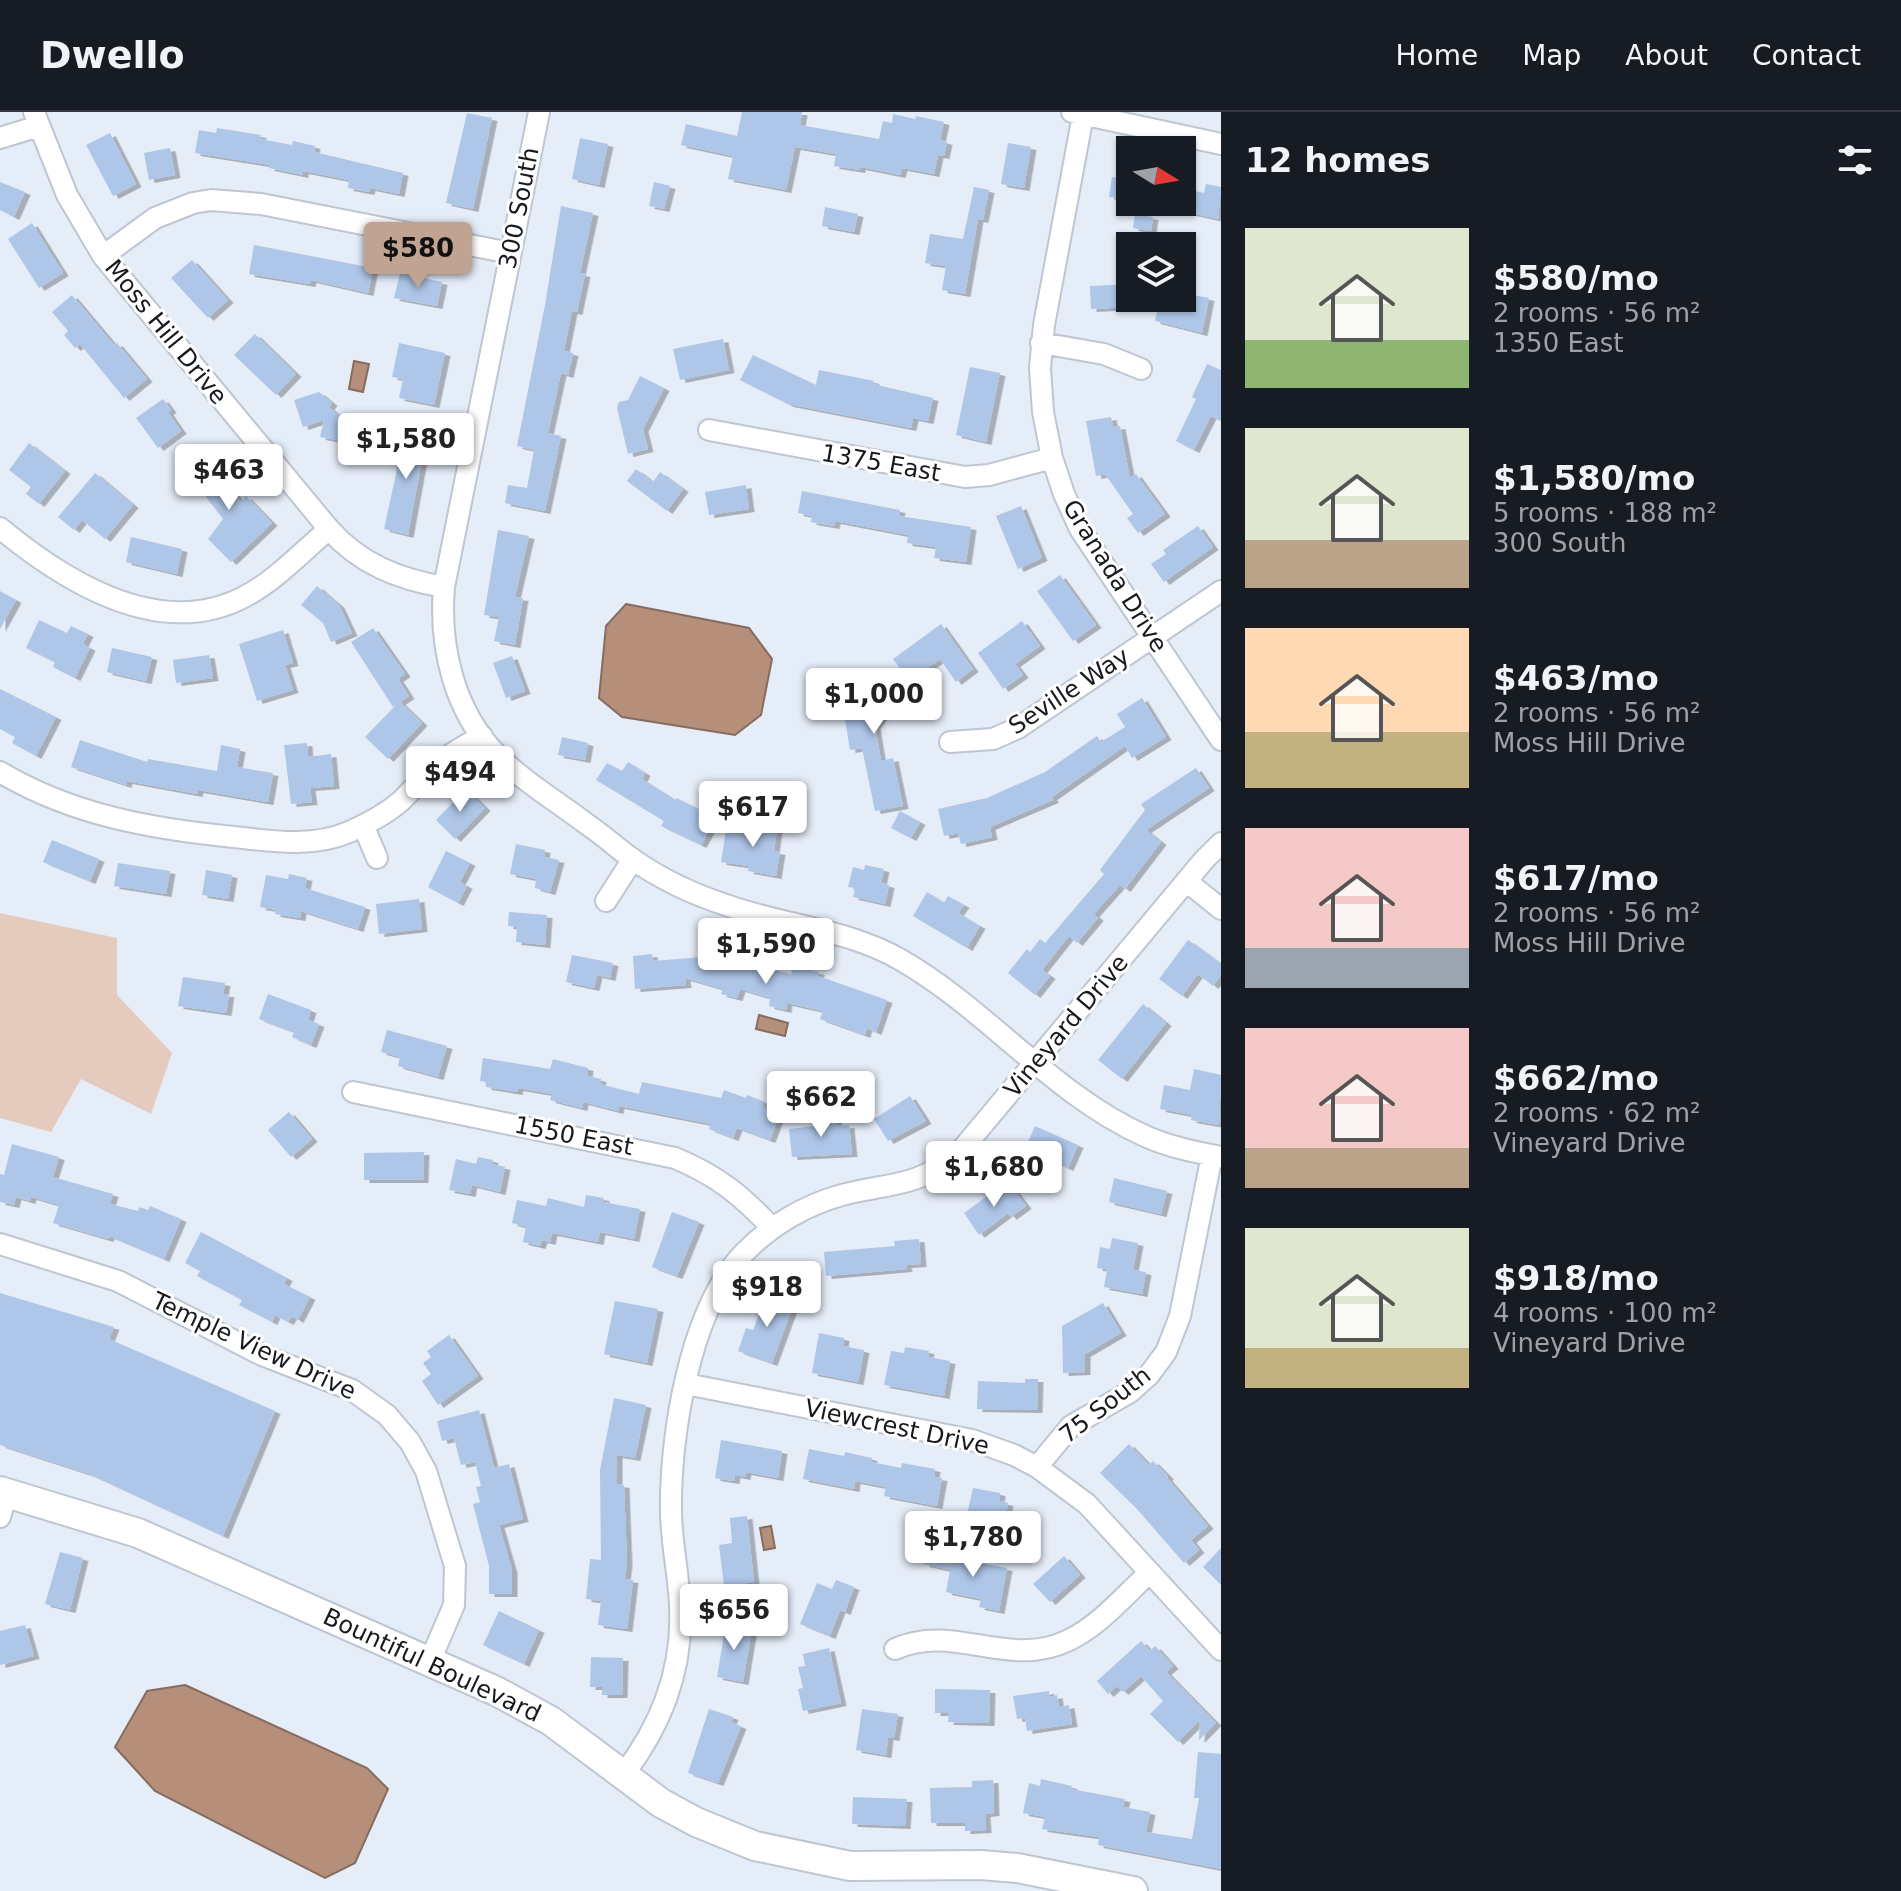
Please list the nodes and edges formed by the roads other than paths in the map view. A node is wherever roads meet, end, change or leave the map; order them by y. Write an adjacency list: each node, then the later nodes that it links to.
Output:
1 (539, 112): 6 (street, 300 South)
2 (1077, 113): 5 (street); 8 (street, Granada Drive)
3 (36, 119): 4 (street); 7 (street, Moss Hill Drive)
4 (0, 138)
5 (1221, 144)
6 (510, 253): 7 (street); 14 (street, 300 South)
7 (103, 256): 13 (street, Moss Hill Drive)
8 (1041, 343): 9 (street); 11 (street, Granada Drive)
9 (1141, 369)
10 (709, 430): 11 (street, 1375 East)
11 (1052, 458): 16 (street, Granada Drive)
12 (0, 528): 13 (street)
13 (329, 529): 14 (street, Moss Hill Drive)
14 (444, 587): 17 (street)
15 (1221, 591): 16 (street, Seville Way)
16 (1151, 637): 18 (street, Granada Drive); 19 (street, Seville Way)
17 (482, 736): 21 (street); 24 (street)
18 (1221, 740)
19 (950, 742)
20 (0, 772): 21 (street)
21 (363, 825): 23 (street)
22 (1221, 843): 25 (street, Vineyard Drive)
23 (377, 858)
24 (633, 859): 26 (street); 28 (street)
25 (1186, 881): 27 (street); 28 (street, Vineyard Drive)
26 (606, 901)
27 (1221, 909)
28 (1035, 1062): 30 (street); 31 (street, Vineyard Drive)
29 (353, 1092): 31 (street, 1550 East)
30 (1216, 1156): 34 (street, 75 South)
31 (772, 1228): 33 (street, Vineyard Drive)
32 (0, 1244): 39 (street, Temple View Drive)
33 (686, 1384): 34 (street, Viewcrest Drive); 40 (street, Vineyard Drive)
34 (1037, 1467): 36 (street, Viewcrest Drive)
35 (2, 1500): 39 (main road, Bountiful Boulevard)
36 (1149, 1573): 37 (street); 38 (street, Viewcrest Drive)
37 (895, 1649)
38 (1221, 1650)
39 (430, 1661): 40 (main road, Bountiful Boulevard)
40 (623, 1775): 41 (main road, Bountiful Boulevard)
41 (1133, 1891)

